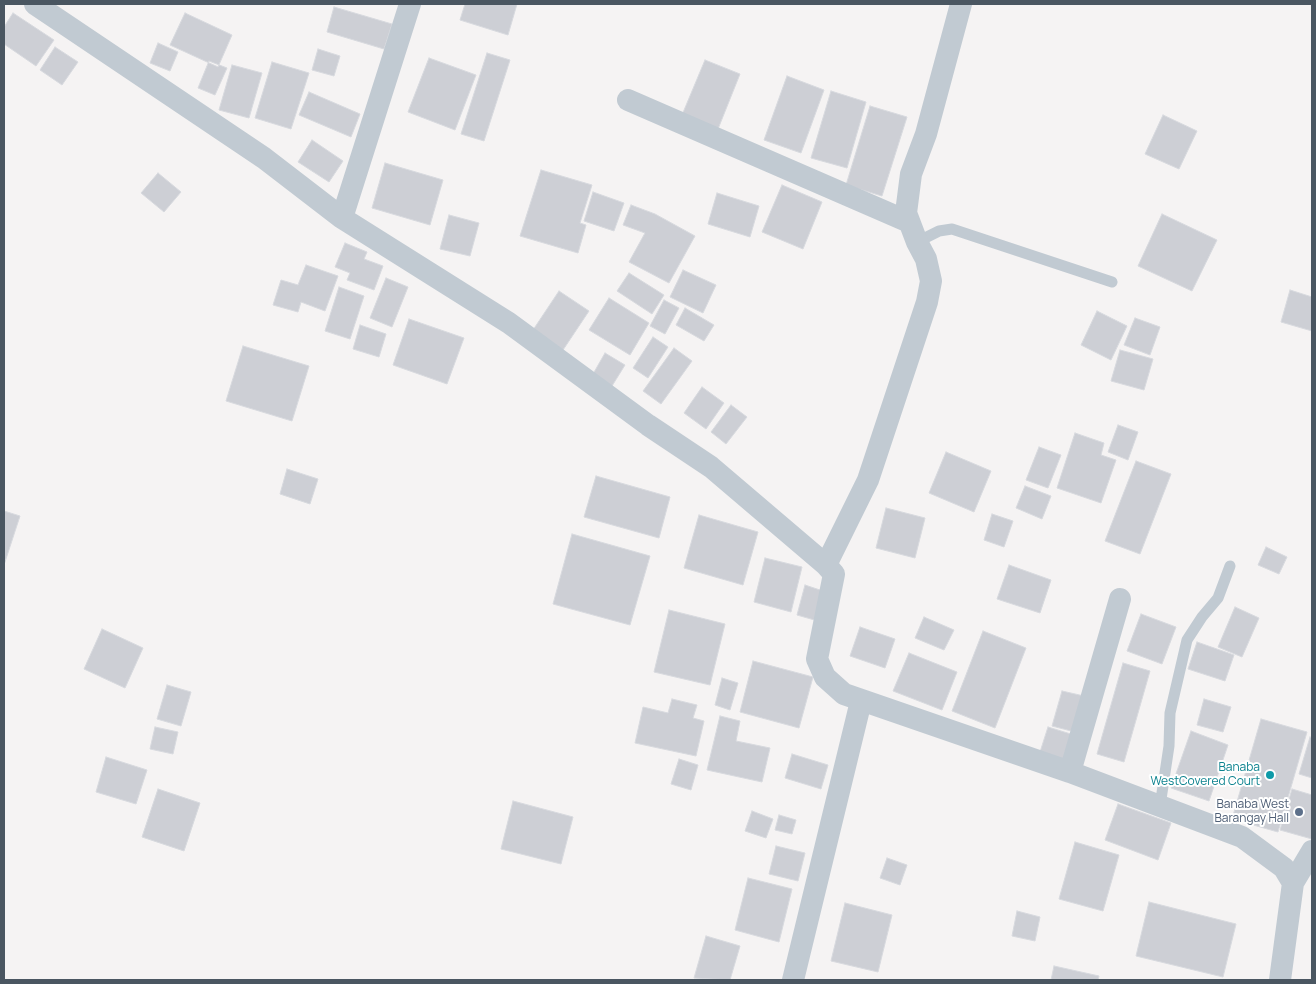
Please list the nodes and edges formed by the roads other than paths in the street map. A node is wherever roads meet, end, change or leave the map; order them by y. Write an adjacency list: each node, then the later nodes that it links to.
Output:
1 (34, 4): 5 (street)
2 (410, 4): 5 (street)
3 (961, 4): 6 (street)
4 (628, 100): 6 (street)
5 (342, 218): 8 (street)
6 (913, 232): 7 (lane); 8 (street)
7 (1112, 282)
8 (826, 565): 11 (street)
9 (1230, 566): 13 (lane)
10 (1120, 599): 12 (street)
11 (861, 701): 12 (street); 16 (street)
12 (1070, 772): 13 (street)
13 (1160, 806): 15 (street)
14 (1312, 851): 15 (street)
15 (1293, 883): 17 (street)
16 (794, 980)
17 (1280, 980)

